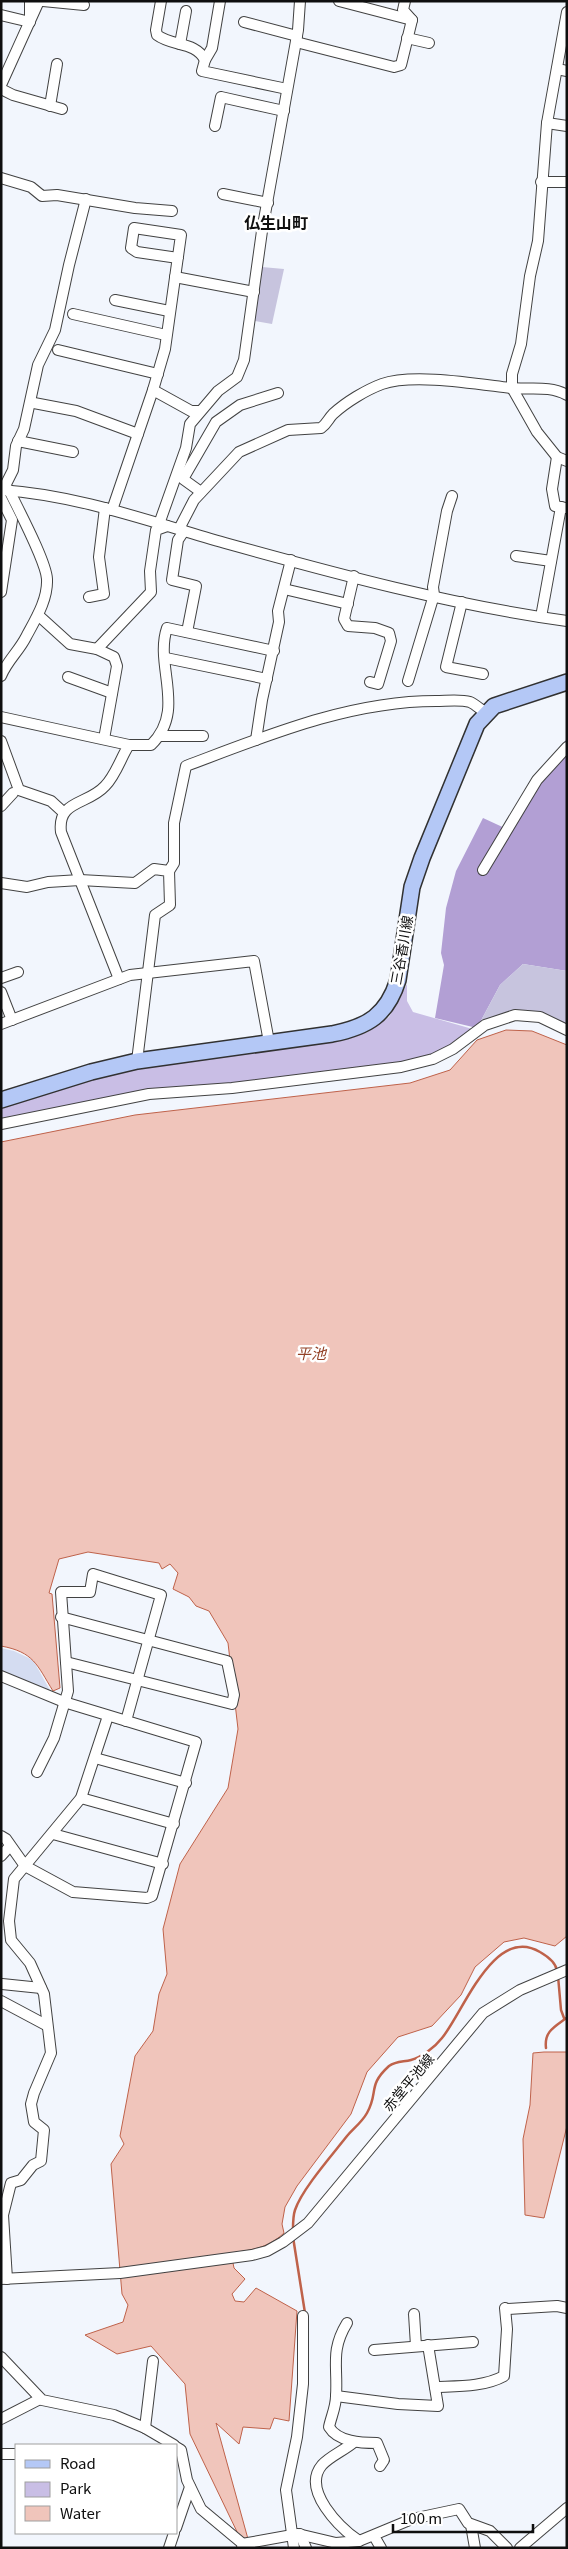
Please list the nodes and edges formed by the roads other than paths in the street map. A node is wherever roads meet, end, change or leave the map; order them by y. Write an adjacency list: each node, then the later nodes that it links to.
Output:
1 (30, 1): 14 (street)
2 (39, 1): 14 (street)
3 (43, 1): 9 (street)
4 (161, 1): 19 (street)
5 (220, 1): 20 (street)
6 (300, 1): 17 (street)
7 (339, 1): 13 (street)
8 (405, 1): 13 (street)
9 (84, 5)
10 (186, 11): 19 (street)
11 (567, 12): 22 (street)
12 (1, 15): 14 (street)
13 (412, 20): 16 (street)
14 (30, 22): 23 (street)
15 (244, 22): 17 (street)
16 (407, 38): 17 (street); 18 (street)
17 (296, 39): 25 (street)
18 (429, 43)
19 (180, 44): 20 (street)
20 (205, 60): 25 (street)
21 (57, 64): 26 (street)
22 (562, 70): 29 (street)
23 (1, 85)
24 (1, 89): 26 (street)
25 (287, 89): 28 (street)
26 (50, 106): 27 (street)
27 (62, 110)
28 (284, 111): 30 (street); 37 (street)
29 (547, 124): 31 (street); 33 (street)
30 (215, 126)
31 (567, 126)
32 (1, 178): 36 (street)
33 (541, 182): 34 (street); 48 (street)
34 (567, 182)
35 (223, 194): 37 (street)
36 (86, 199): 38 (street); 55 (street)
37 (268, 203): 41 (street)
38 (172, 211)
39 (178, 258): 39 (street); 40 (street)
40 (174, 277): 41 (street); 43 (street)
41 (254, 292): 53 (street)
42 (115, 300): 43 (street)
43 (169, 311): 45 (street)
44 (73, 314): 45 (street)
45 (166, 335): 47 (street)
46 (58, 350): 47 (street)
47 (158, 374): 49 (street)
48 (512, 388): 51 (street); 57 (street); 59 (street)
49 (153, 390): 53 (street); 54 (street)
50 (278, 393): 59 (street)
51 (567, 395)
52 (34, 403): 54 (street)
53 (200, 411): 63 (street)
54 (138, 434): 62 (street)
55 (18, 441): 56 (street); 58 (street)
56 (73, 452)
57 (562, 459): 61 (street)
58 (3, 492): 62 (street); 70 (street); 75 (street)
59 (201, 492): 64 (street)
60 (452, 496): 71 (street)
61 (564, 508): 67 (street)
62 (109, 509): 63 (street); 72 (street)
63 (163, 525): 64 (street); 79 (street)
64 (182, 530): 66 (street); 78 (street)
65 (516, 556): 67 (street)
66 (291, 560): 68 (street); 69 (street)
67 (551, 561): 76 (street)
68 (354, 576): 71 (street); 74 (street)
69 (284, 589): 74 (street); 80 (street)
70 (1, 592)
71 (434, 595): 73 (street); 86 (street)
72 (89, 597)
73 (462, 602): 76 (street); 83 (street)
74 (348, 604): 87 (street)
75 (38, 615): 79 (street); 82 (street)
76 (541, 617): 77 (street)
77 (566, 620)
78 (186, 632): 80 (street); 81 (street)
79 (96, 649): 89 (street)
80 (274, 651): 85 (street)
81 (166, 658): 85 (street); 92 (street)
82 (2, 670)
83 (483, 674)
84 (68, 676): 89 (street)
85 (267, 679): 95 (street)
86 (408, 681)
87 (370, 682)
88 (567, 682): 90 (main road, 三谷香川線)
89 (112, 694): 94 (street)
90 (486, 713): 95 (street); 114 (main road, 三谷香川線)
91 (1, 717): 94 (street)
92 (161, 736): 93 (street); 97 (street)
93 (203, 736)
94 (104, 739): 97 (street)
95 (256, 740): 103 (street)
96 (1, 741): 101 (street)
97 (129, 745): 101 (street)
98 (567, 747): 102 (street)
99 (13, 793): 100 (street)
100 (1, 806)
101 (63, 812): 104 (street)
102 (482, 870)
103 (169, 871): 104 (street); 107 (street)
104 (80, 880): 105 (street); 109 (street)
105 (1, 883)
106 (18, 972): 108 (street)
107 (148, 973): 109 (street); 114 (street); 115 (street)
108 (1, 978)
109 (119, 979): 111 (street)
110 (1, 992): 111 (street)
111 (12, 1020): 112 (street)
112 (1, 1024)
113 (567, 1030): 117 (street)
114 (269, 1042): 115 (main road, 三谷香川線)
115 (137, 1060): 116 (main road, 三谷香川線)
116 (1, 1100)
117 (1, 1124)
118 (62, 1617): 119 (street); 119 (street); 120 (street)
119 (149, 1640): 122 (street); 122 (street)
120 (66, 1662): 122 (street); 123 (street)
121 (1, 1676): 123 (street)
122 (138, 1681): 125 (street)
123 (64, 1702): 124 (street); 127 (street)
124 (108, 1716): 125 (street); 126 (street)
125 (126, 1722): 128 (street)
126 (95, 1758): 128 (street); 129 (street)
127 (37, 1772)
128 (186, 1783): 130 (street)
129 (81, 1798): 130 (street); 131 (street)
130 (174, 1824): 135 (street)
131 (53, 1834): 135 (street); 136 (street)
132 (1, 1836): 133 (street)
133 (10, 1846): 134 (street); 136 (street)
134 (1, 1856)
135 (163, 1864): 136 (street)
136 (25, 1866): 139 (street)
137 (567, 1970): 143 (street, 赤堂平池線)
138 (2, 1984): 139 (street)
139 (41, 1988): 141 (street)
140 (1, 2000): 141 (street)
141 (46, 2025): 142 (street)
142 (6, 2183): 143 (street)
143 (4, 2279)
144 (567, 2308): 154 (street)
145 (414, 2314): 150 (street)
146 (303, 2316): 170 (street)
147 (347, 2323): 155 (street)
148 (473, 2342): 149 (street)
149 (428, 2345): 150 (street); 154 (street)
150 (416, 2346): 151 (street)
151 (374, 2350)
152 (1, 2357): 156 (street)
153 (153, 2361): 158 (street)
154 (435, 2388): 155 (street)
155 (336, 2396): 159 (street)
156 (40, 2399): 157 (street); 158 (street)
157 (1, 2419)
158 (145, 2428): 160 (street)
159 (354, 2442): 164 (street); 172 (street)
160 (172, 2444)
161 (178, 2448): 165 (street)
162 (1, 2454): 163 (street)
163 (15, 2454)
164 (380, 2466)
165 (190, 2487): 167 (street); 173 (street)
166 (567, 2508): 180 (street)
167 (178, 2522)
168 (471, 2525): 171 (street); 178 (street); 179 (street)
169 (174, 2534): 174 (street)
170 (292, 2535): 172 (street); 173 (street); 175 (street); 176 (street)
171 (374, 2536): 172 (street); 177 (street)
172 (359, 2541)
173 (244, 2545)
174 (169, 2548)
175 (294, 2548)
176 (306, 2548)
177 (381, 2548)
178 (475, 2548)
179 (507, 2548)
180 (520, 2548)

